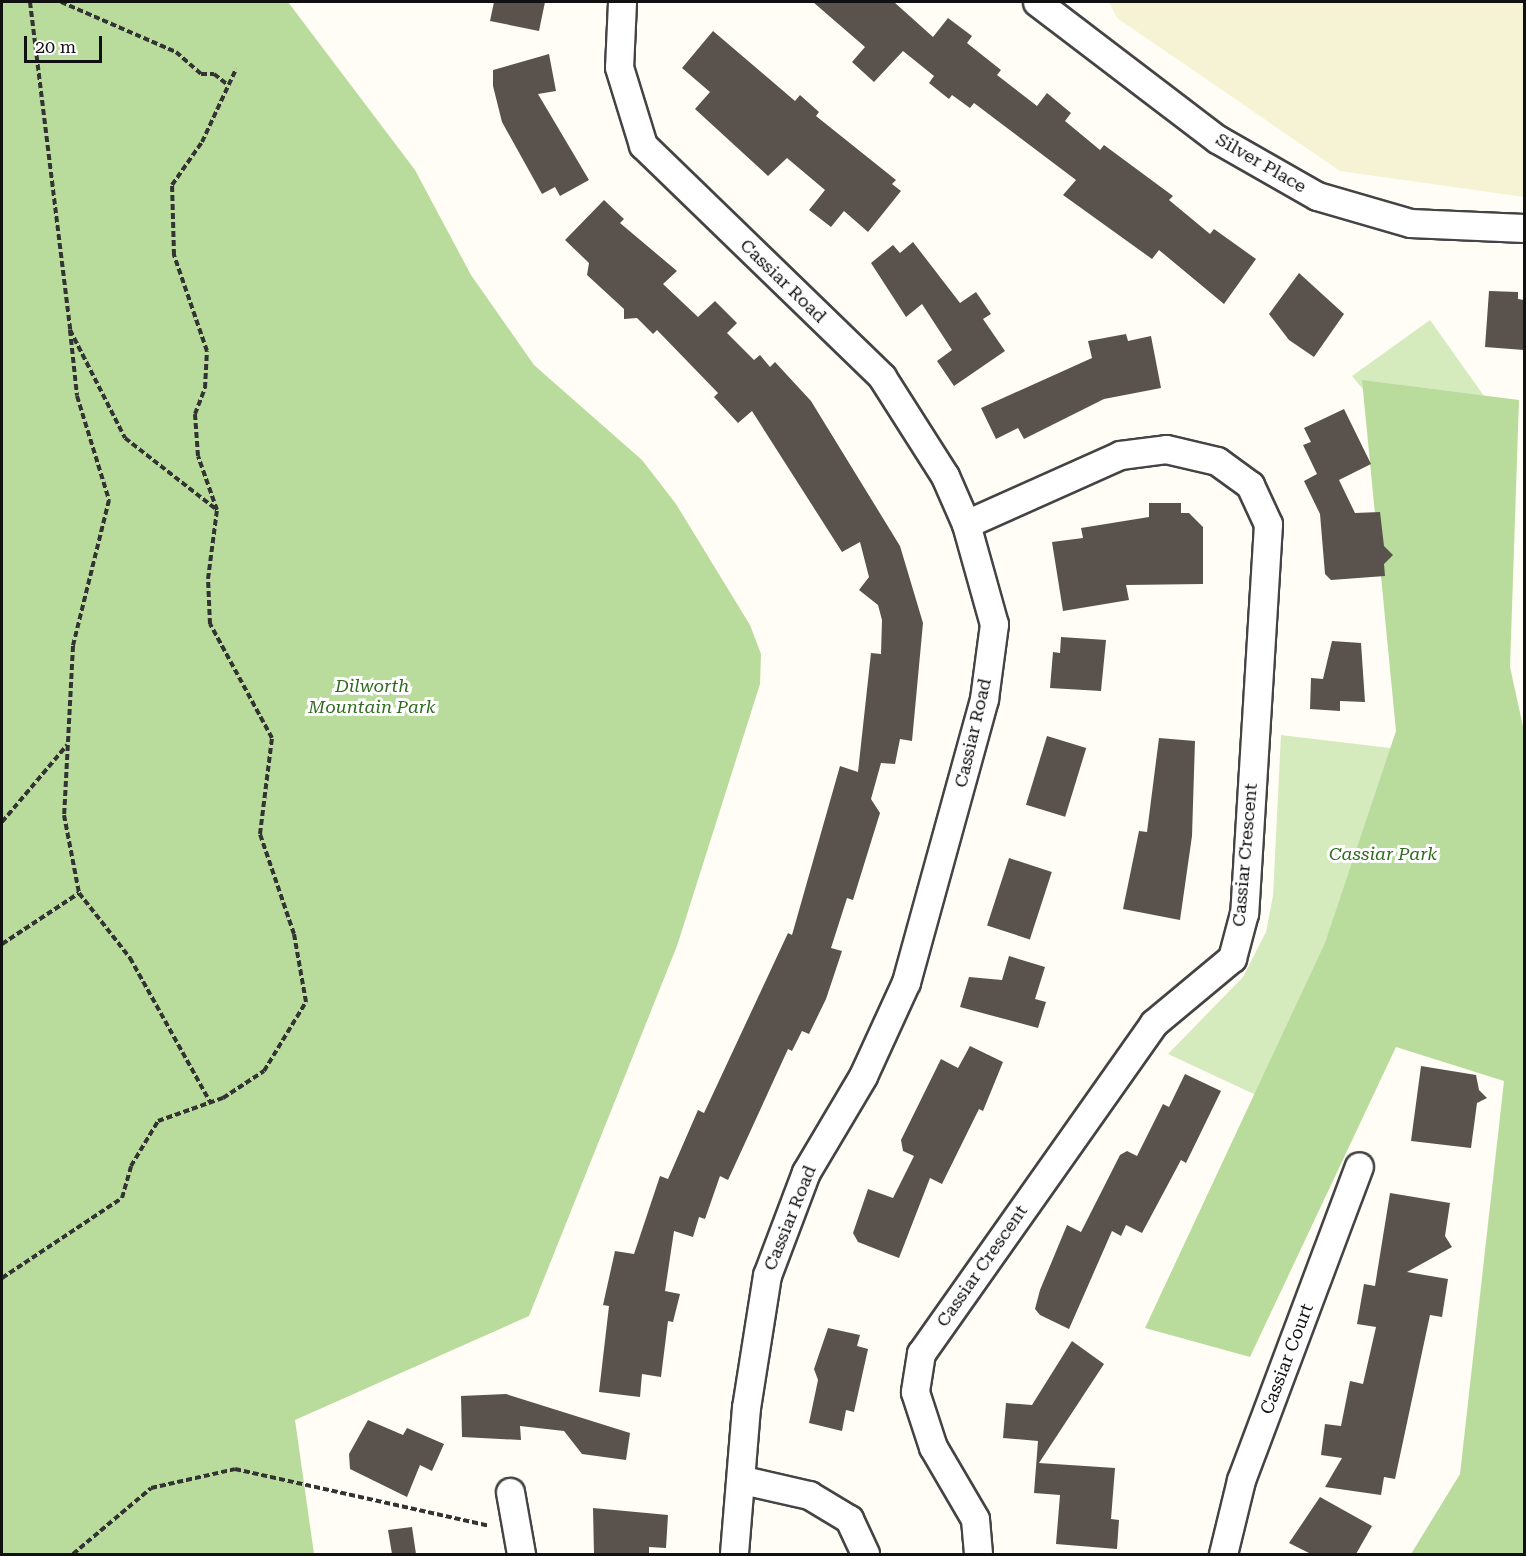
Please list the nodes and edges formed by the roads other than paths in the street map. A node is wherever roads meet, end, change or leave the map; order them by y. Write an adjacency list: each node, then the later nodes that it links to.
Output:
1 (622, 2): 4 (street, Cassiar Road)
2 (1038, 2): 3 (street, Silver Place)
3 (1524, 228)
4 (966, 524): 6 (street, Cassiar Road); 11 (street, Cassiar Crescent)
5 (1359, 1166): 12 (street, Cassiar Court)
6 (743, 1480): 9 (street, Cassiar Road); 10 (street)
7 (510, 1492): 8 (street)
8 (517, 1543)
9 (734, 1554)
10 (865, 1554)
11 (978, 1554)
12 (1223, 1554)

